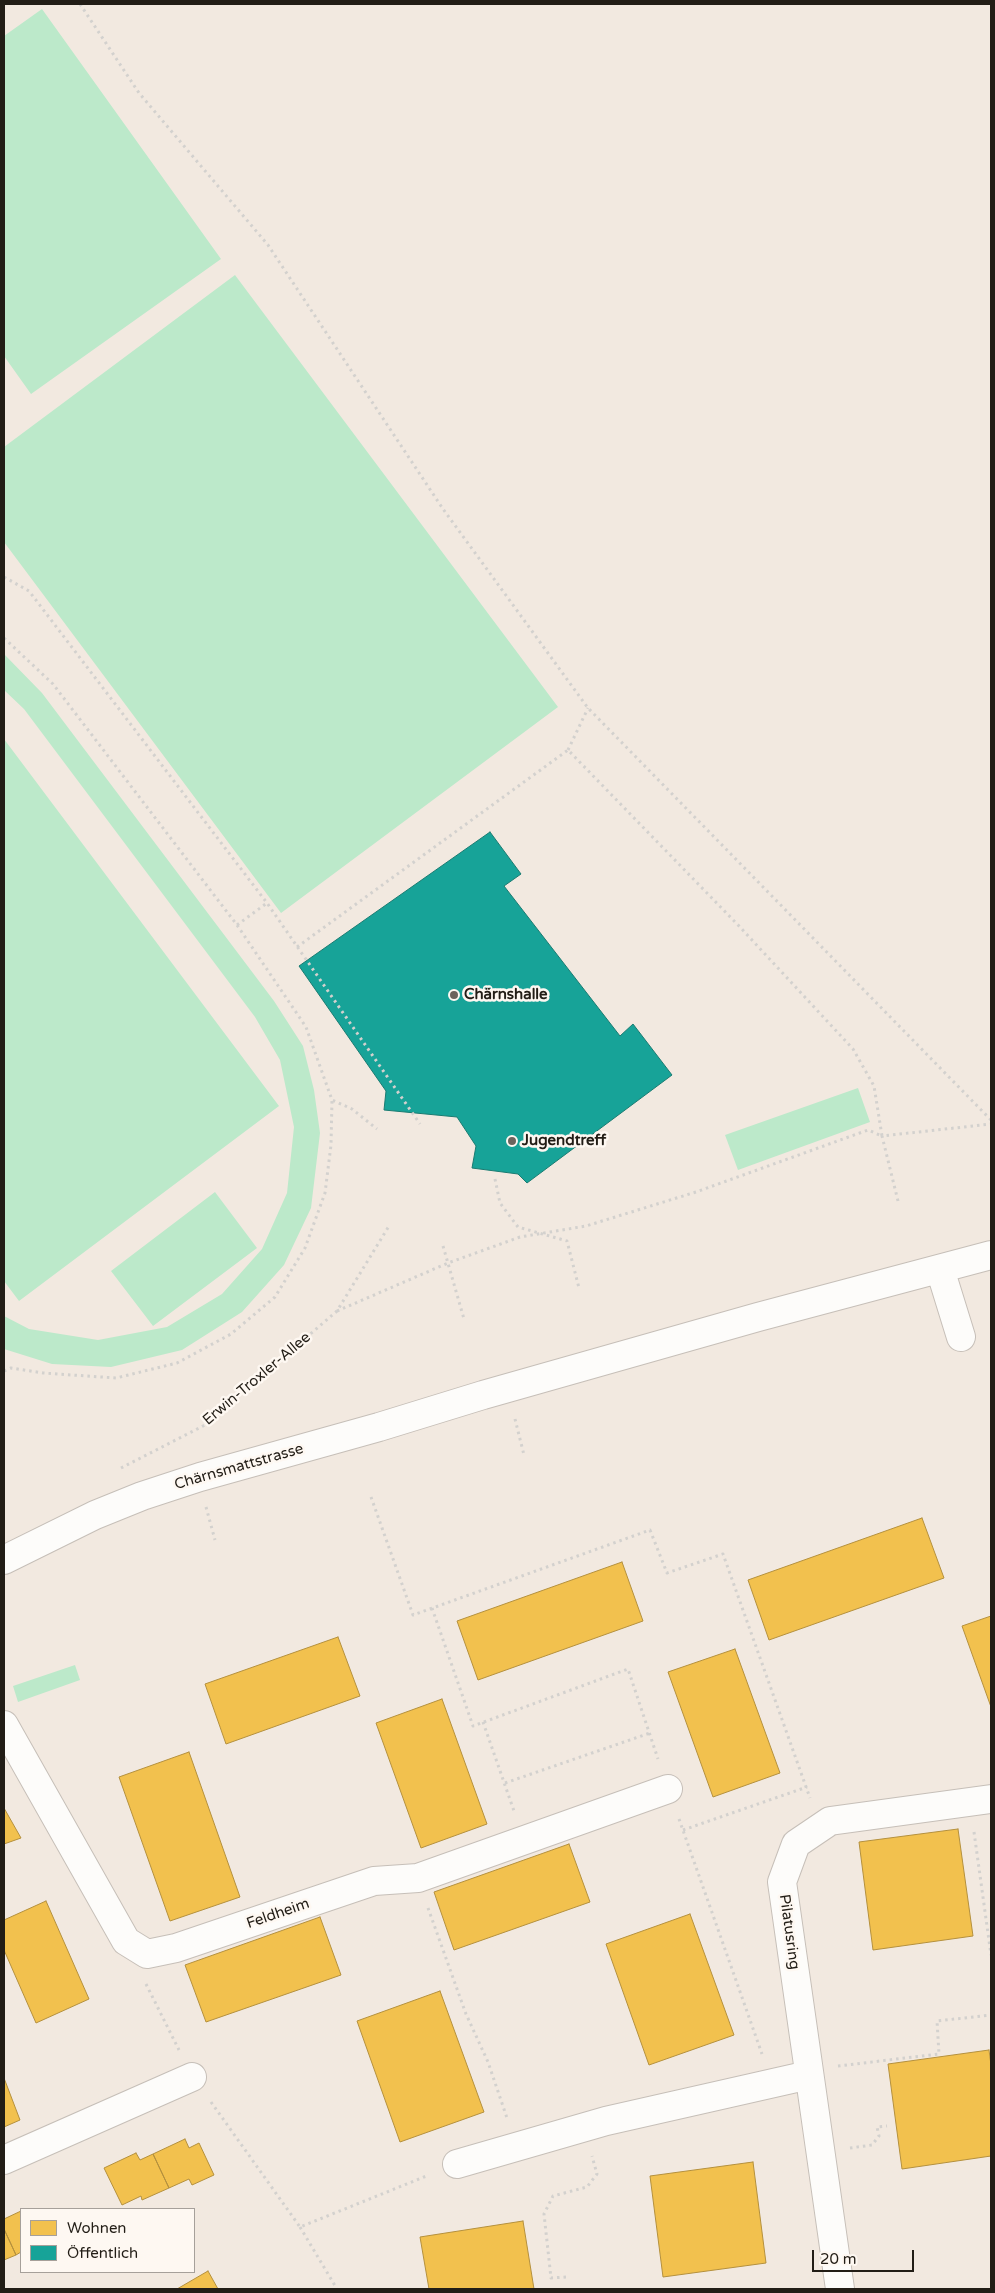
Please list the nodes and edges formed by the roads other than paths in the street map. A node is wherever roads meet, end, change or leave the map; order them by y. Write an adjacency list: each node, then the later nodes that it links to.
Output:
1 (991, 1255): 2 (street, Chärnsmattstrasse)
2 (940, 1269): 3 (street); 4 (street, Chärnsmattstrasse)
3 (961, 1337)
4 (4, 1558)
5 (4, 1724): 6 (street, Feldheim)
6 (668, 1789)
7 (981, 1801): 8 (street, Pilatusring)
8 (809, 2075): 11 (street); 12 (street, Pilatusring)
9 (192, 2077): 10 (street)
10 (4, 2160)
11 (457, 2164)
12 (840, 2289)

